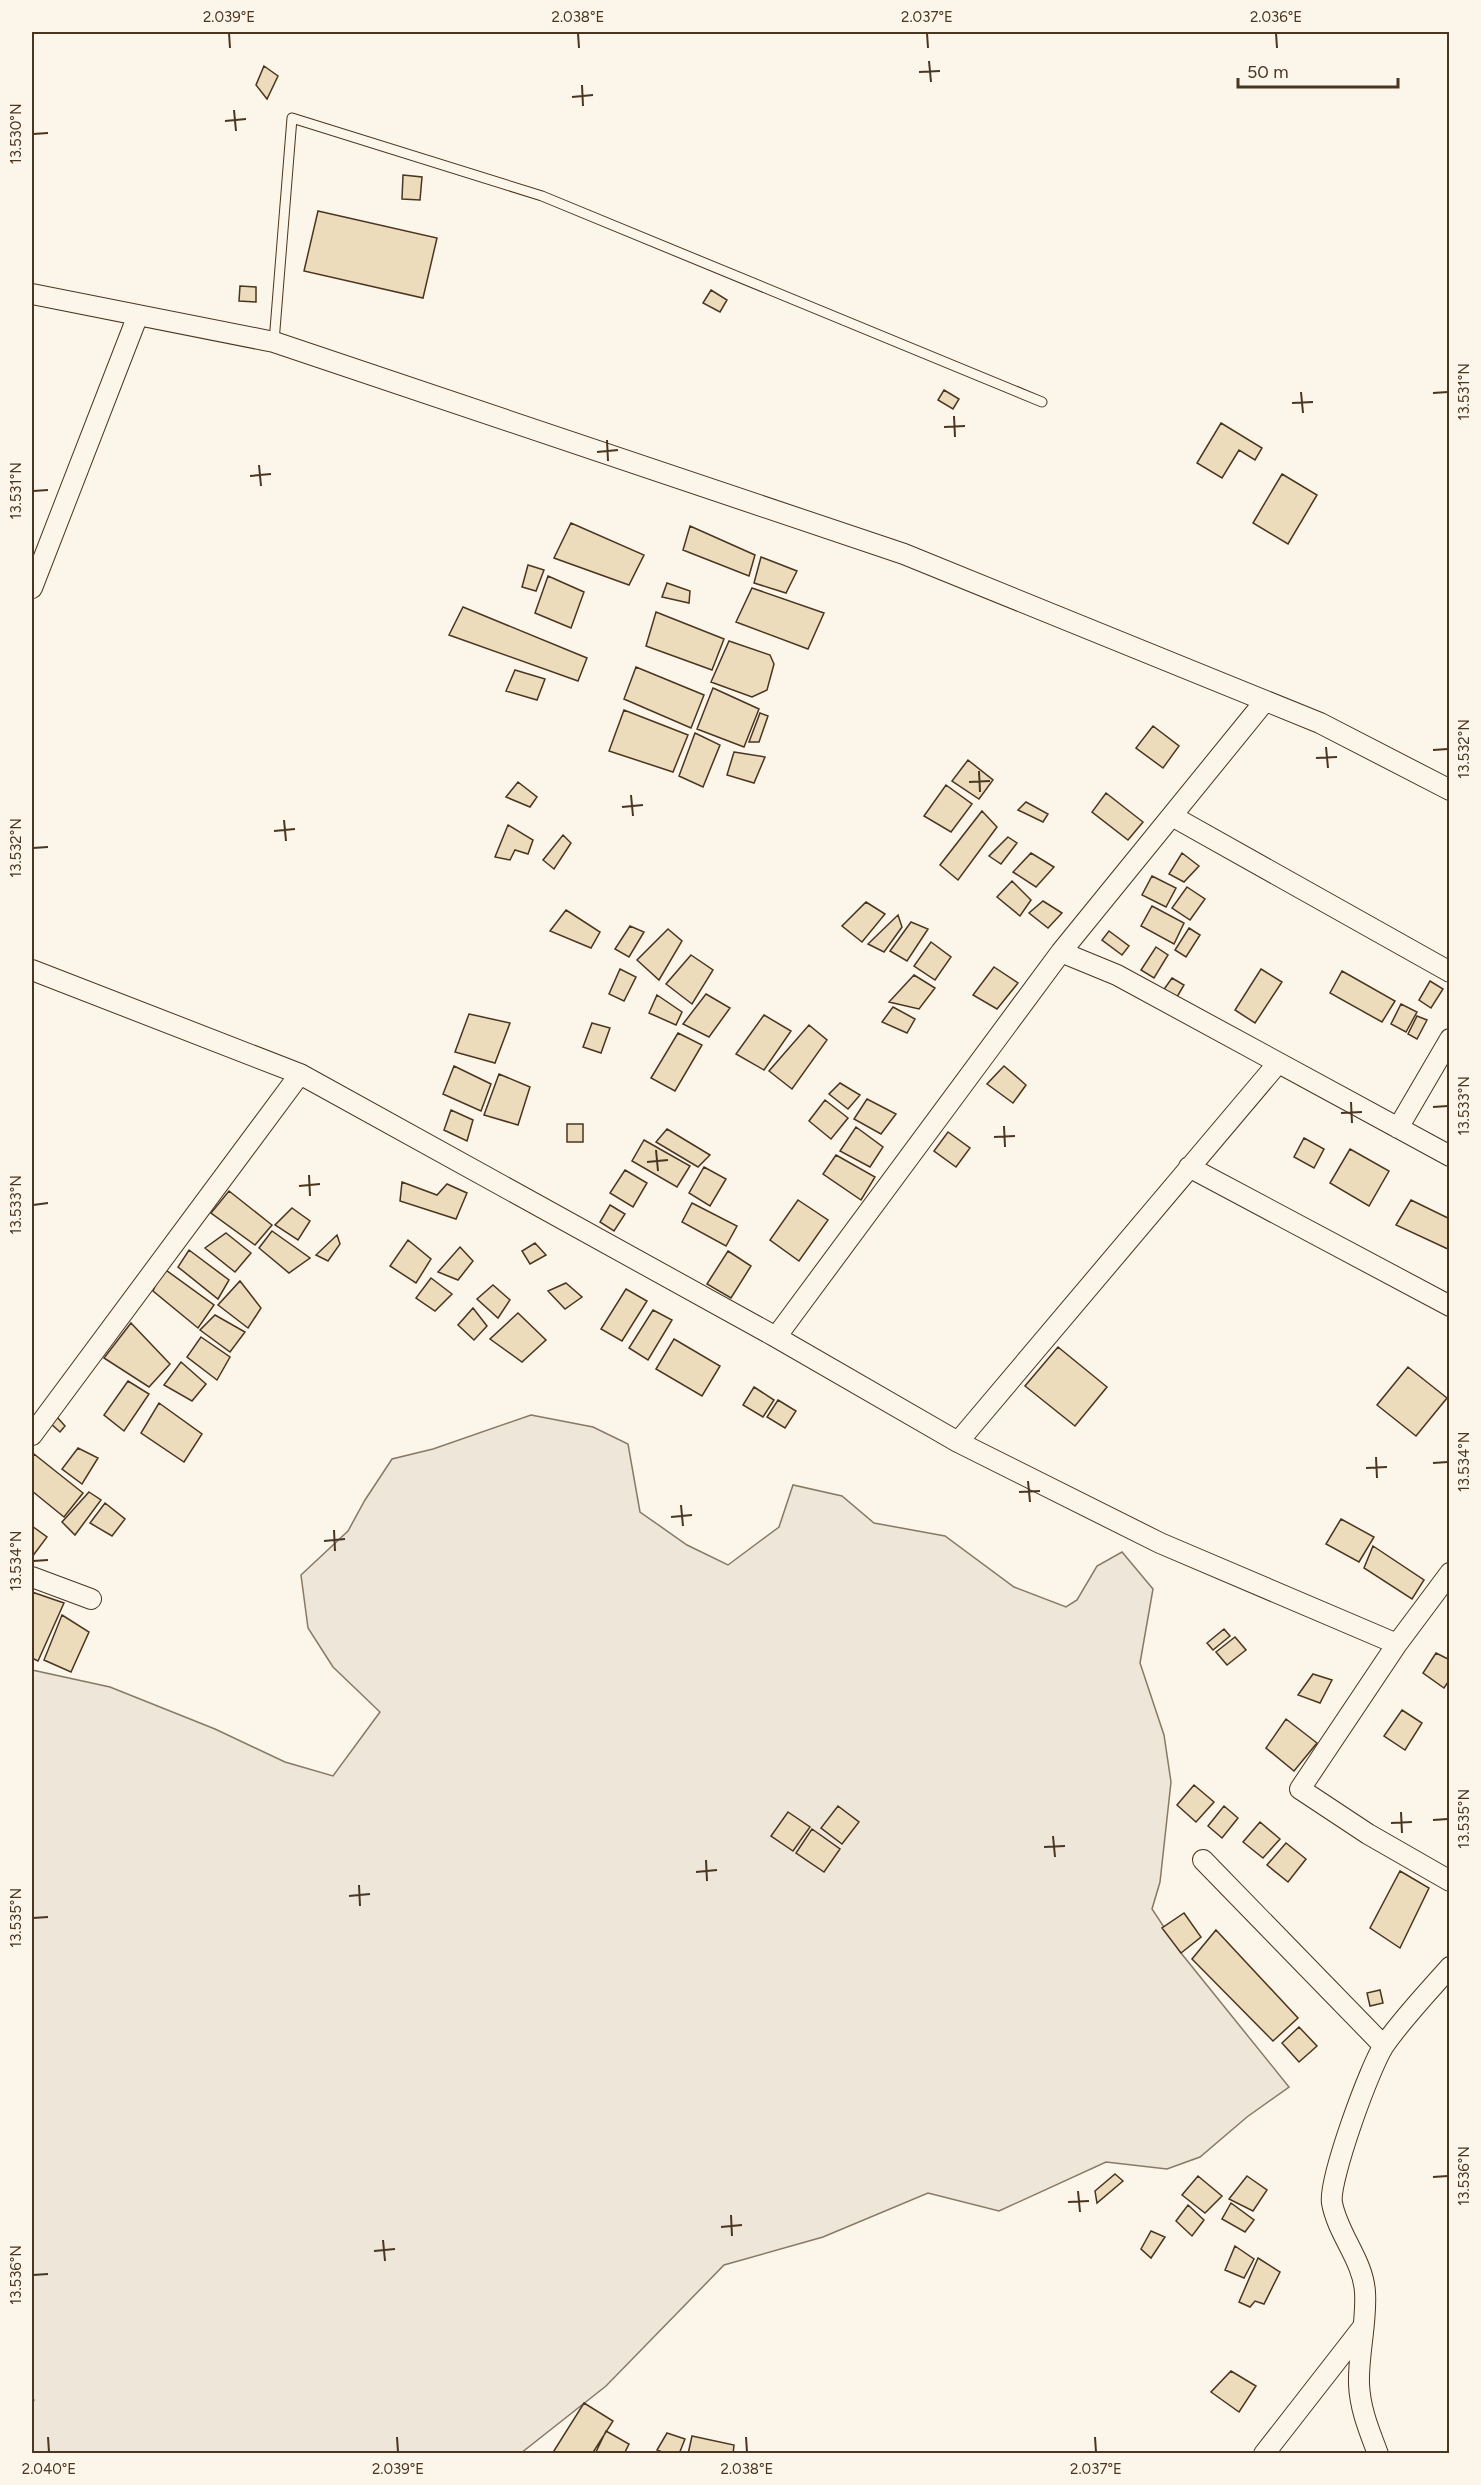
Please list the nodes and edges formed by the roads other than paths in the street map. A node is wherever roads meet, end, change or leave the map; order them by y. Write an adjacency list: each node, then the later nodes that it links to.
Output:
1 (32, 294): 2 (street)
2 (138, 315): 3 (street); 5 (street)
3 (274, 342): 4 (lane); 6 (street)
4 (1042, 402)
5 (32, 588)
6 (1265, 701): 7 (street); 8 (street)
7 (1449, 790)
8 (1172, 816): 9 (street); 11 (street)
9 (1061, 952): 13 (street); 19 (street)
10 (32, 970): 14 (street)
11 (1449, 972)
12 (1449, 1039): 15 (street)
13 (1278, 1062): 15 (street); 17 (street)
14 (300, 1074): 19 (street); 20 (street)
15 (1398, 1128): 16 (street)
16 (1449, 1156)
17 (1190, 1167): 18 (street); 21 (street)
18 (1449, 1306)
19 (776, 1337): 21 (street)
20 (32, 1435)
21 (958, 1442): 25 (street)
22 (1449, 1573): 25 (street)
23 (32, 1577): 24 (street)
24 (91, 1599)
25 (1397, 1644): 27 (street)
26 (1203, 1860): 29 (street)
27 (1449, 1881)
28 (1449, 1967): 29 (street)
29 (1383, 2046): 30 (street)
30 (1363, 2327): 31 (street); 32 (street)
31 (1264, 2454)
32 (1378, 2454)

